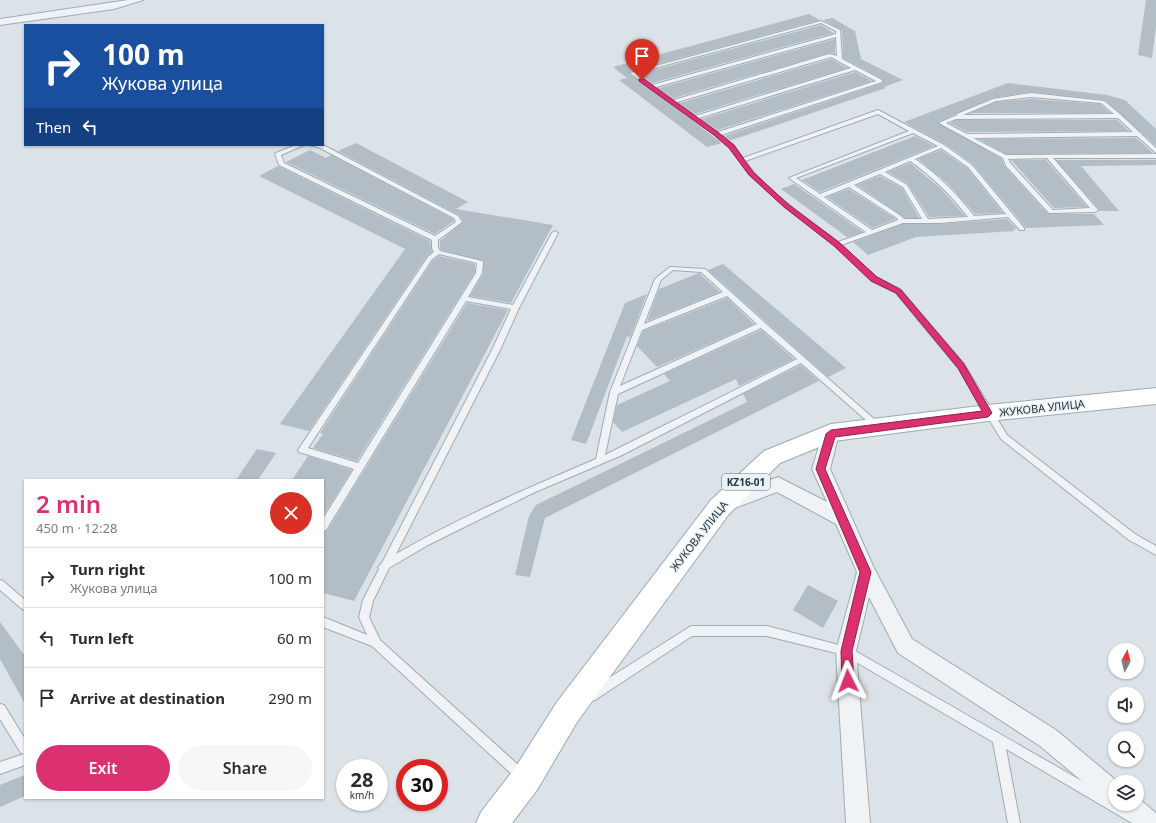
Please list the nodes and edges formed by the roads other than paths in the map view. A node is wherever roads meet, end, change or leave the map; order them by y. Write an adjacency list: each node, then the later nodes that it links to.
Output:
1 (139, 0): 2 (street)
2 (0, 22)
3 (838, 35): 4 (lane); 6 (lane); 6 (lane)
4 (840, 60): 5 (lane); 7 (lane)
5 (855, 68): 10 (lane); 12 (lane)
6 (651, 87): 7 (lane)
7 (673, 102): 10 (lane)
8 (1119, 116): 9 (lane); 9 (lane); 13 (lane)
9 (955, 117): 14 (lane)
10 (694, 118): 12 (lane)
11 (913, 131): 17 (lane); 23 (lane); 26 (lane)
12 (717, 134): 23 (lane)
13 (1138, 134): 14 (lane); 18 (lane)
14 (966, 136): 21 (lane)
15 (298, 146): 34 (lane)
16 (321, 146): 34 (lane)
17 (942, 146): 22 (lane); 27 (lane)
18 (1156, 151)
19 (1048, 156): 20 (lane); 21 (lane); 21 (lane)
20 (1156, 156)
21 (1005, 157)
22 (910, 159): 24 (lane); 28 (lane)
23 (742, 160): 35 (lane)
24 (880, 171): 25 (lane); 30 (lane)
25 (849, 184): 26 (lane); 29 (lane)
26 (819, 197): 32 (lane)
27 (1010, 215): 28 (lane); 31 (lane)
28 (972, 218): 30 (lane)
29 (902, 221): 30 (lane); 32 (lane)
30 (926, 221)
31 (1022, 229)
32 (871, 232): 35 (lane)
33 (555, 233): 39 (lane)
34 (434, 239): 36 (lane)
35 (837, 244): 45 (lane)
36 (438, 252): 38 (lane); 49 (lane)
37 (728, 293): 40 (lane); 41 (lane); 41 (lane)
38 (464, 298): 39 (lane); 49 (lane)
39 (515, 308): 54 (lane)
40 (762, 325): 42 (lane); 43 (lane)
41 (638, 329): 43 (lane)
42 (802, 359): 46 (lane); 48 (lane)
43 (614, 392): 48 (lane)
44 (1156, 396): 45 (main road, ЖУКОВА УЛИЦА / KZ16-01)
45 (988, 413): 46 (main road, ЖУКОВА УЛИЦА / KZ16-01); 53 (lane)
46 (879, 427): 47 (main road, ЖУКОВА УЛИЦА / KZ16-01)
47 (831, 434): 50 (main road, ЖУКОВА УЛИЦА / KZ16-01); 51 (street)
48 (600, 461): 54 (lane)
49 (358, 467): 52 (lane)
50 (720, 507): 51 (street); 62 (main road, ЖУКОВА УЛИЦА / KZ16-01)
51 (842, 519): 55 (street)
52 (324, 525)
53 (1156, 551)
54 (383, 567): 59 (lane)
55 (866, 572): 60 (street); 68 (street)
56 (0, 584): 57 (lane)
57 (24, 605)
58 (324, 622): 59 (lane)
59 (376, 643): 67 (lane)
60 (846, 651): 62 (lane); 63 (lane); 71 (street)
61 (0, 709): 64 (lane)
62 (567, 712): 67 (main road, ЖУКОВА УЛИЦА / KZ16-01)
63 (998, 739): 72 (lane); 73 (lane)
64 (24, 747)
65 (24, 759): 66 (lane)
66 (0, 768)
67 (526, 779): 70 (main road, ЖУКОВА УЛИЦА / KZ16-01)
68 (1108, 788)
69 (1135, 811): 74 (street)
70 (492, 823)
71 (858, 823)
72 (1014, 823)
73 (1143, 823)
74 (1150, 823)

